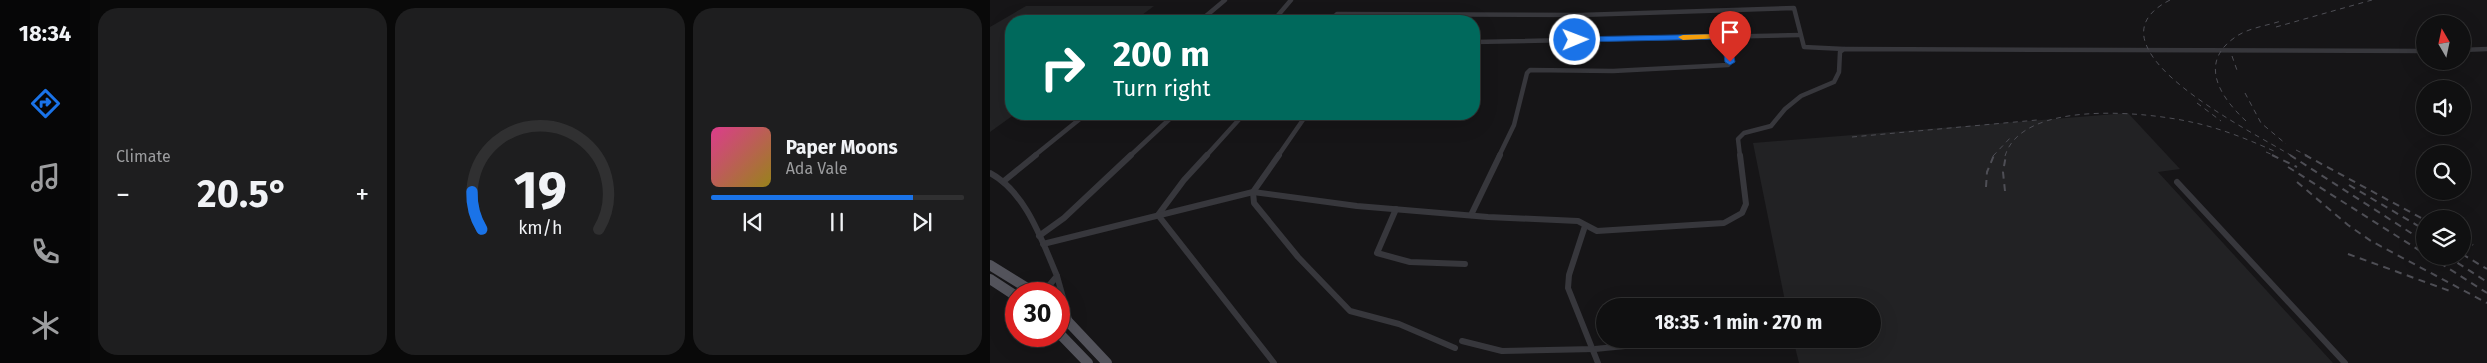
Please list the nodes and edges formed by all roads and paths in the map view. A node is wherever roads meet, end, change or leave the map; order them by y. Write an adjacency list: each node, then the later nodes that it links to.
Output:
1 (1225, 0): 3 (street)
2 (1290, 0): 4 (street)
3 (1207, 15)
4 (1277, 15)
5 (1338, 15): 6 (street)
6 (1461, 15)
7 (1480, 15): 8 (street)
8 (1800, 34): 9 (street); 11 (street)
9 (1726, 36): 10 (street); 25 (street)
10 (1480, 42)
11 (1844, 49): 14 (street); 26 (street)
12 (2486, 49): 13 (street)
13 (2471, 50)
14 (2416, 51)
15 (1079, 120): 20 (street)
16 (1169, 120): 27 (street)
17 (1239, 120): 24 (street)
18 (1303, 120): 22 (street)
19 (990, 173): 20 (street)
20 (1004, 181): 27 (street)
21 (2177, 182): 47 (street)
22 (1253, 192): 23 (street); 24 (street); 40 (street)
23 (1396, 209): 25 (street); 29 (street)
24 (1158, 215): 28 (street); 45 (street)
25 (1471, 215): 26 (street)
26 (1586, 226): 42 (street)
27 (1039, 236): 28 (street)
28 (1043, 244): 31 (street)
29 (1465, 264)
30 (990, 265): 33 (main road)
31 (1058, 276): 34 (street); 35 (street)
32 (990, 279): 36 (main road)
33 (1018, 282)
34 (1053, 282)
35 (1059, 282)
36 (1005, 289)
37 (1070, 323): 44 (main road)
38 (1462, 341): 42 (street)
39 (1070, 344): 43 (main road)
40 (1455, 348)
41 (1604, 348): 42 (street)
42 (1594, 349): 46 (street)
43 (1088, 363)
44 (1107, 363)
45 (1274, 363)
46 (1598, 363)
47 (2345, 363)

